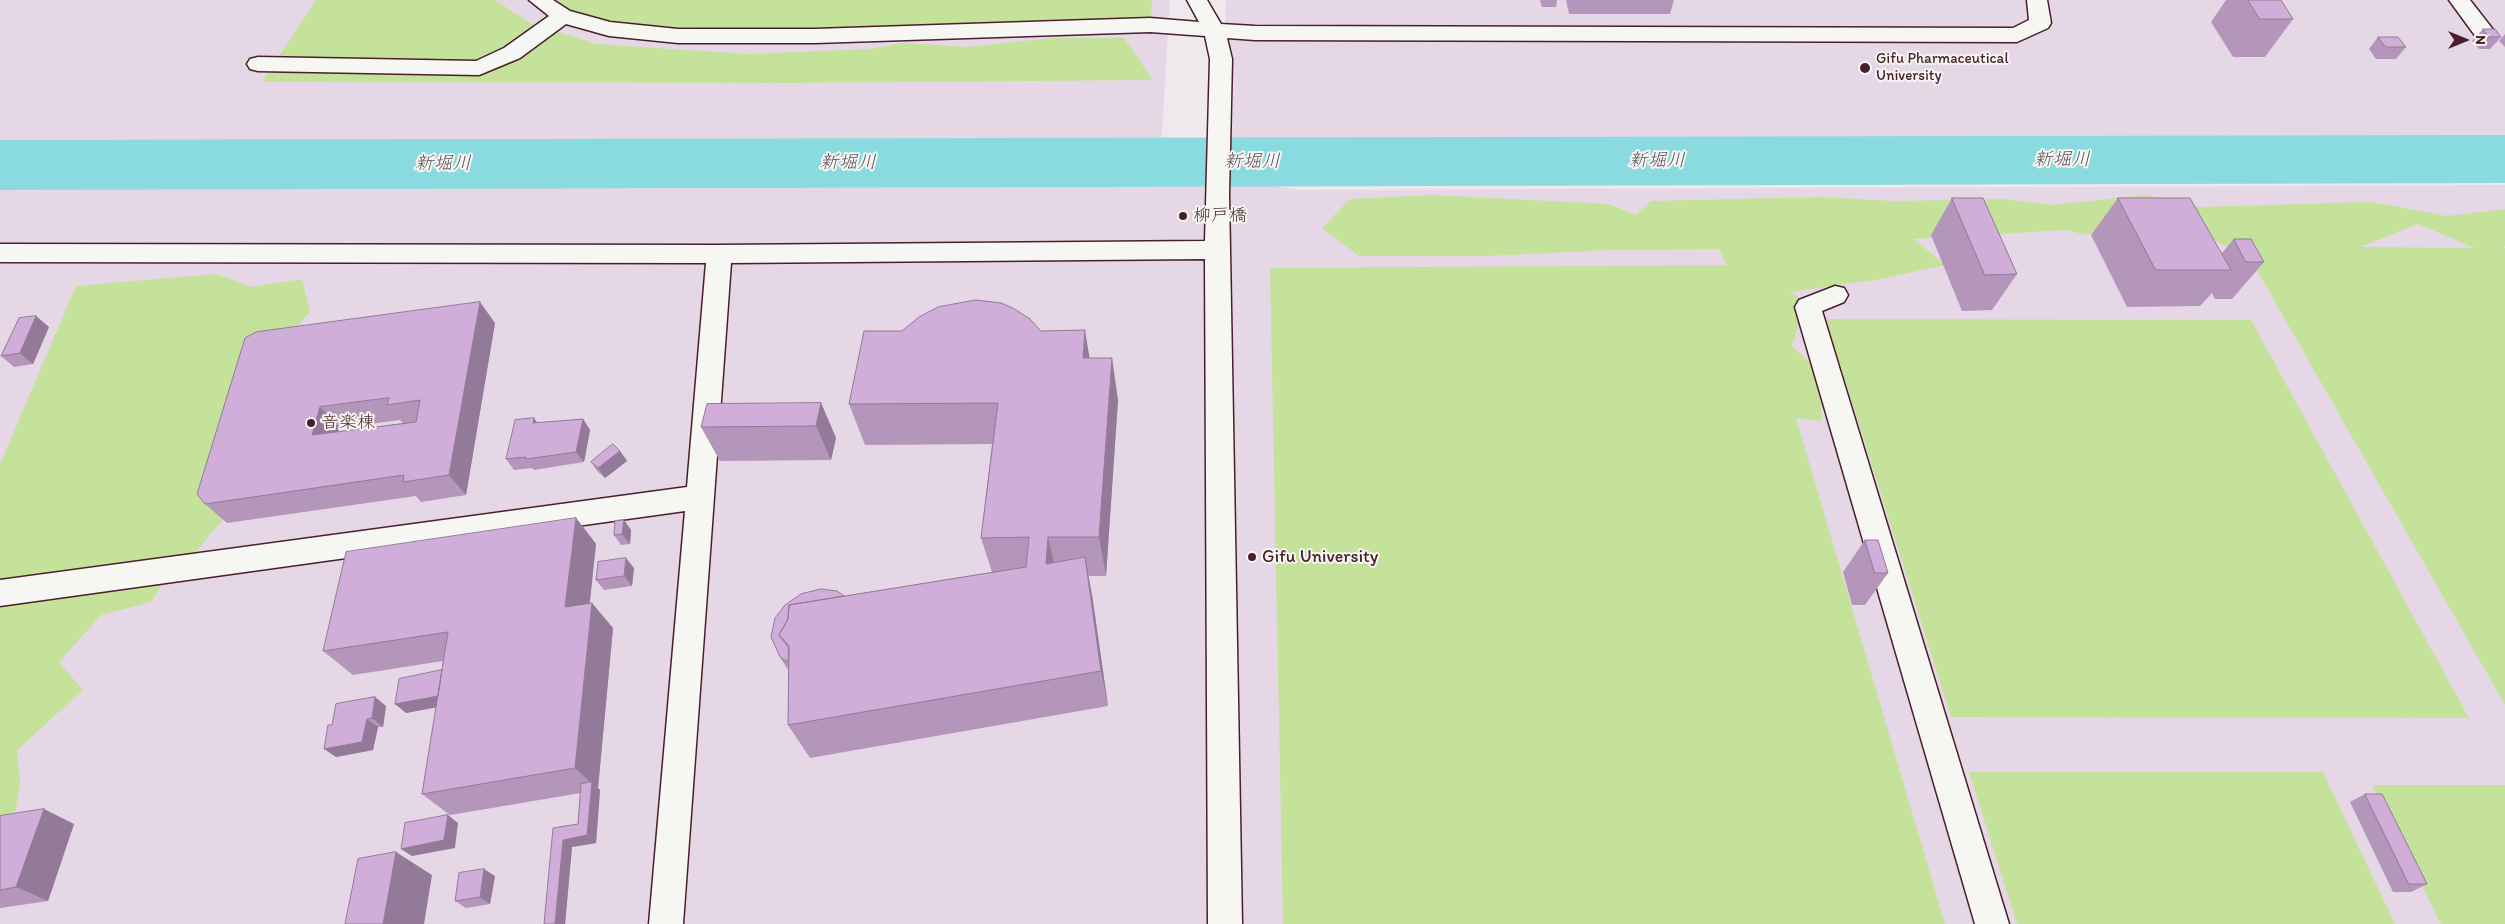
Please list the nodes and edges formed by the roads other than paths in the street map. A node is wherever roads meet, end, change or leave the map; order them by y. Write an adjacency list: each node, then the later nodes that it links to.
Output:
1 (539, 0): 5 (lane)
2 (1197, 0): 6 (lane)
3 (2037, 0): 6 (lane)
4 (2459, 0): 7 (lane)
5 (563, 16): 6 (lane); 8 (lane)
6 (1216, 31): 9 (lane)
7 (2487, 36)
8 (258, 64)
9 (1218, 250): 11 (lane); 16 (lane)
10 (0, 253): 11 (lane)
11 (720, 254): 13 (lane)
12 (1835, 295): 17 (lane)
13 (700, 498): 14 (lane); 15 (lane)
14 (0, 593)
15 (666, 924)
16 (1225, 924)
17 (1992, 924)

